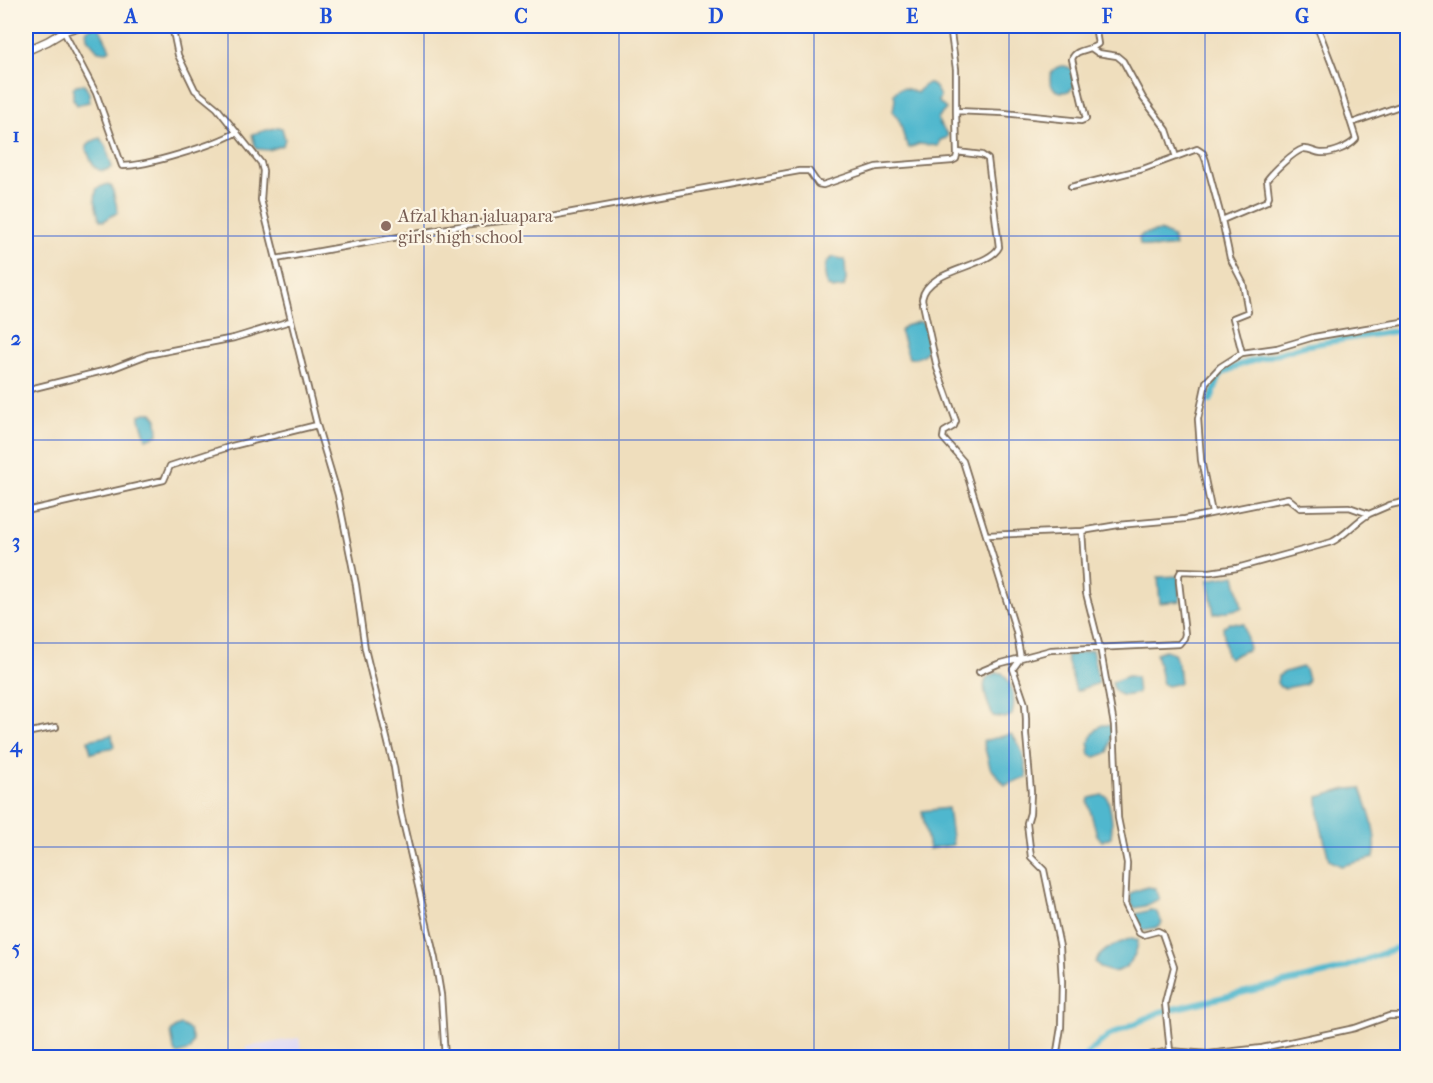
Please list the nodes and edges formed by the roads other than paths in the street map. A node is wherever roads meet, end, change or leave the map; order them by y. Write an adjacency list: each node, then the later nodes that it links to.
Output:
1 (73, 26): 7 (main road)
2 (84, 26): 7 (street)
3 (172, 26): 13 (street)
4 (950, 26): 11 (street)
5 (1095, 26): 8 (street)
6 (1317, 26): 12 (street)
7 (64, 32): 9 (main road); 13 (street)
8 (1091, 48): 11 (street); 15 (street)
9 (26, 51)
10 (1407, 103): 12 (street)
11 (956, 111): 14 (street)
12 (1352, 123): 17 (street)
13 (237, 132): 18 (street)
14 (957, 152): 18 (street); 29 (street)
15 (1176, 157): 16 (street); 17 (street)
16 (1071, 187)
17 (1222, 220): 21 (street)
18 (276, 259): 19 (street)
19 (290, 321): 22 (street); 23 (street)
20 (1407, 321): 21 (street)
21 (1242, 353): 26 (street)
22 (26, 390)
23 (317, 426): 25 (street); 37 (street)
24 (1407, 501): 27 (street)
25 (26, 511)
26 (1212, 513): 27 (street); 28 (street)
27 (1369, 514): 30 (street)
28 (1082, 531): 29 (street); 30 (street)
29 (987, 535): 31 (street)
30 (1100, 648): 31 (street); 36 (street)
31 (1021, 658): 32 (street); 38 (street)
32 (979, 672)
33 (56, 727): 34 (street)
34 (26, 733)
35 (1407, 1016): 36 (street)
36 (1170, 1051): 39 (street)
37 (445, 1058)
38 (1056, 1058)
39 (1148, 1058)

